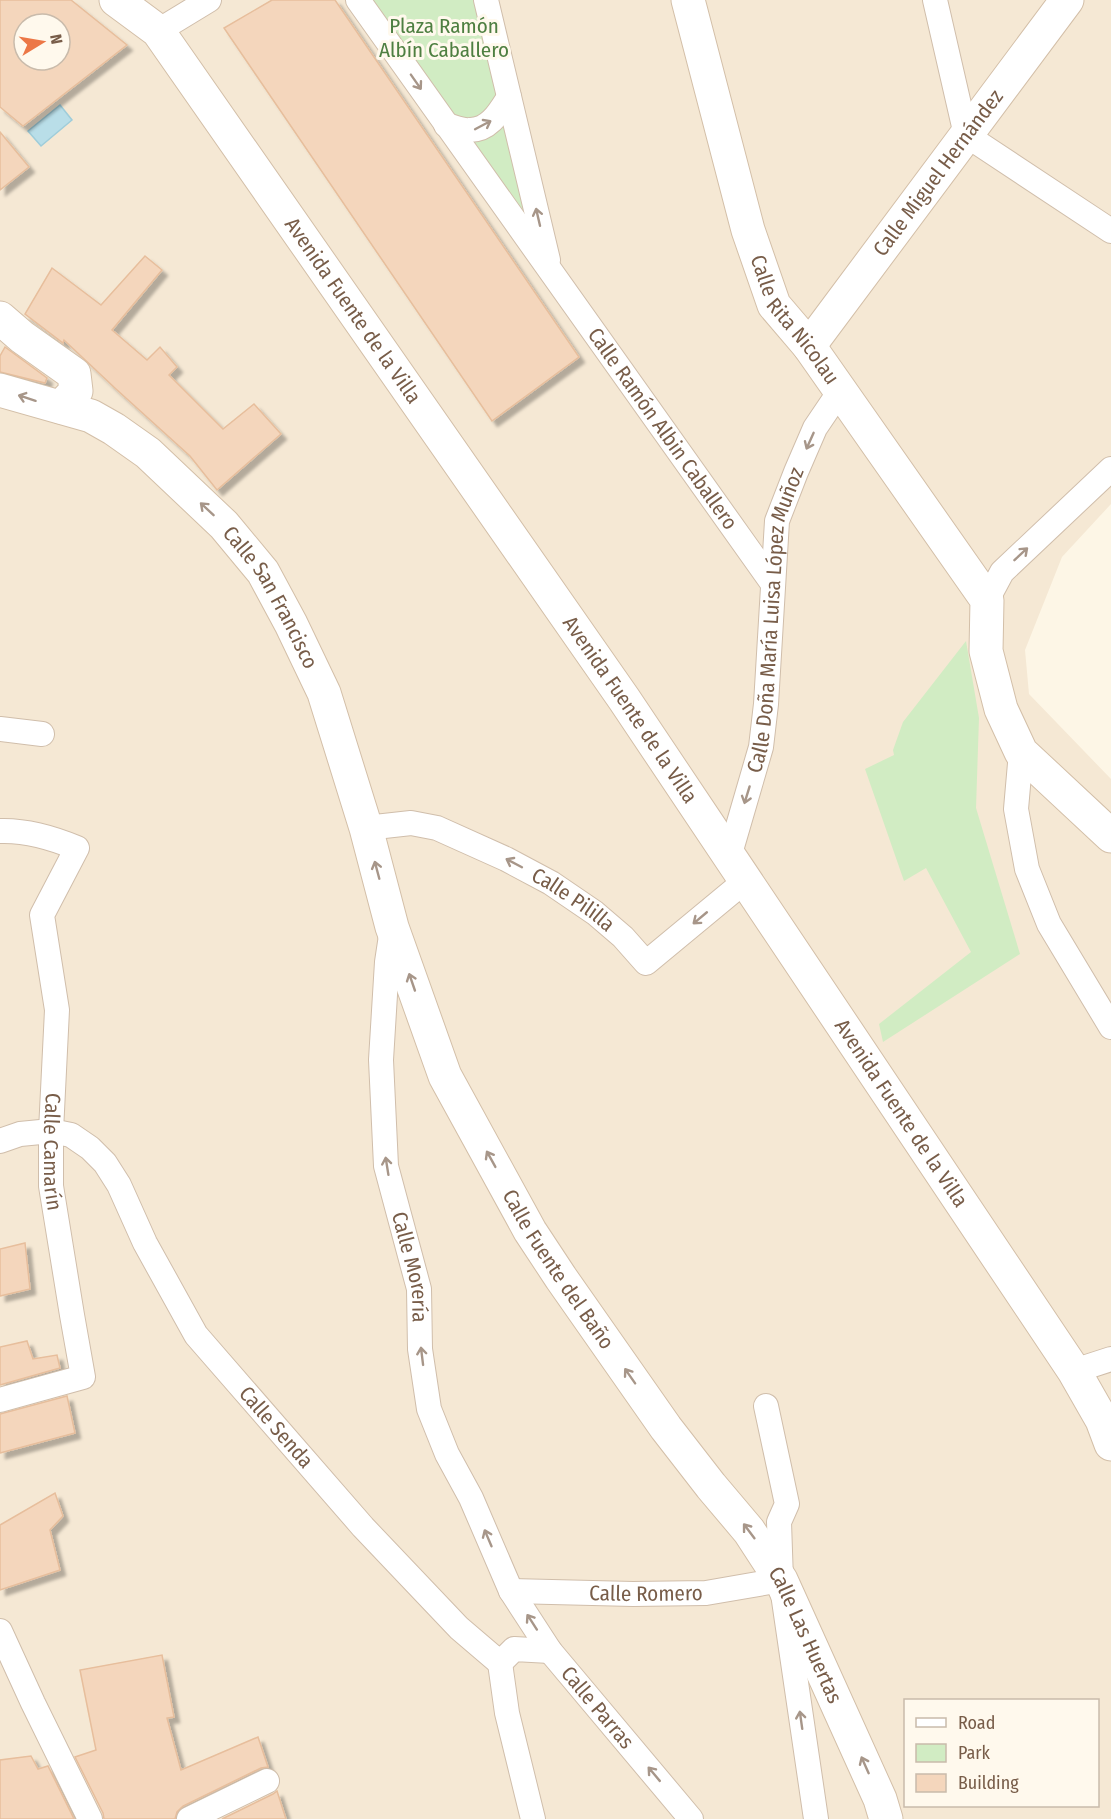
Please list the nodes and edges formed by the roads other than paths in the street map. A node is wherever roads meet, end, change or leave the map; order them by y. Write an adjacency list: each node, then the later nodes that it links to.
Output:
1 (116, 0): 8 (street, Avenida Fuente de la Villa)
2 (209, 0): 8 (street)
3 (358, 0): 10 (street, Calle Ramón Albin Caballero, one-way to 10)
4 (486, 0): 9 (street, Calle Ramón Albin Caballero)
5 (688, 0): 15 (street, Calle Rita Nicolau)
6 (935, 0): 11 (street)
7 (1067, 0): 11 (street, Calle Miguel Hernández)
8 (158, 31): 28 (street, Avenida Fuente de la Villa)
9 (509, 97): 10 (street, one-way to 9); 13 (street, Calle Ramón Albin Caballero, one-way to 9)
10 (446, 125): 13 (street, Calle Ramón Albin Caballero)
11 (966, 135): 12 (street); 15 (street, Calle Miguel Hernández)
12 (1111, 231)
13 (551, 274): 20 (street, Calle Ramón Albin Caballero)
14 (0, 318): 18 (street)
15 (809, 346): 17 (street, Calle Rita Nicolau)
16 (0, 390): 18 (street, Calle San Francisco, one-way to 16)
17 (840, 391): 20 (street, Calle Doña María Luisa López Muñoz, one-way to 20); 21 (street, Calle Rita Nicolau)
18 (61, 408): 25 (street, Calle San Francisco, one-way to 18)
19 (1111, 469): 21 (street, one-way to 19)
20 (773, 584): 28 (street, Calle Doña María Luisa López Muñoz, one-way to 28)
21 (987, 600): 24 (street)
22 (0, 729): 23 (street)
23 (42, 734)
24 (1021, 753): 27 (street); 30 (street)
25 (366, 828): 28 (street, Calle Pililla, one-way to 25); 29 (street, Calle San Francisco, one-way to 25)
26 (0, 831): 31 (street, Calle Camarín)
27 (1111, 836)
28 (737, 869): 34 (street, Avenida Fuente de la Villa)
29 (393, 927): 38 (street, Calle Fuente del Baño, one-way to 29); 39 (street, Calle Morería, one-way to 29)
30 (1111, 1027)
31 (51, 1131): 32 (street); 35 (street, Calle Camarín); 42 (street, Calle Senda)
32 (0, 1141)
33 (1111, 1359): 34 (street)
34 (1074, 1371): 37 (street, Avenida Fuente de la Villa)
35 (0, 1400)
36 (766, 1406): 38 (street, Calle Las Huertas)
37 (1111, 1444)
38 (781, 1580): 39 (street, Calle Romero); 48 (street, one-way to 38); 49 (street, Calle Las Huertas, one-way to 38)
39 (511, 1592): 41 (street, Calle Parras, one-way to 39)
40 (0, 1631): 44 (street)
41 (550, 1651): 42 (street); 47 (street, Calle Parras, one-way to 41)
42 (500, 1663): 46 (street)
43 (267, 1781): 45 (street)
44 (90, 1819)
45 (189, 1819)
46 (533, 1819)
47 (691, 1819)
48 (816, 1819)
49 (886, 1819)

